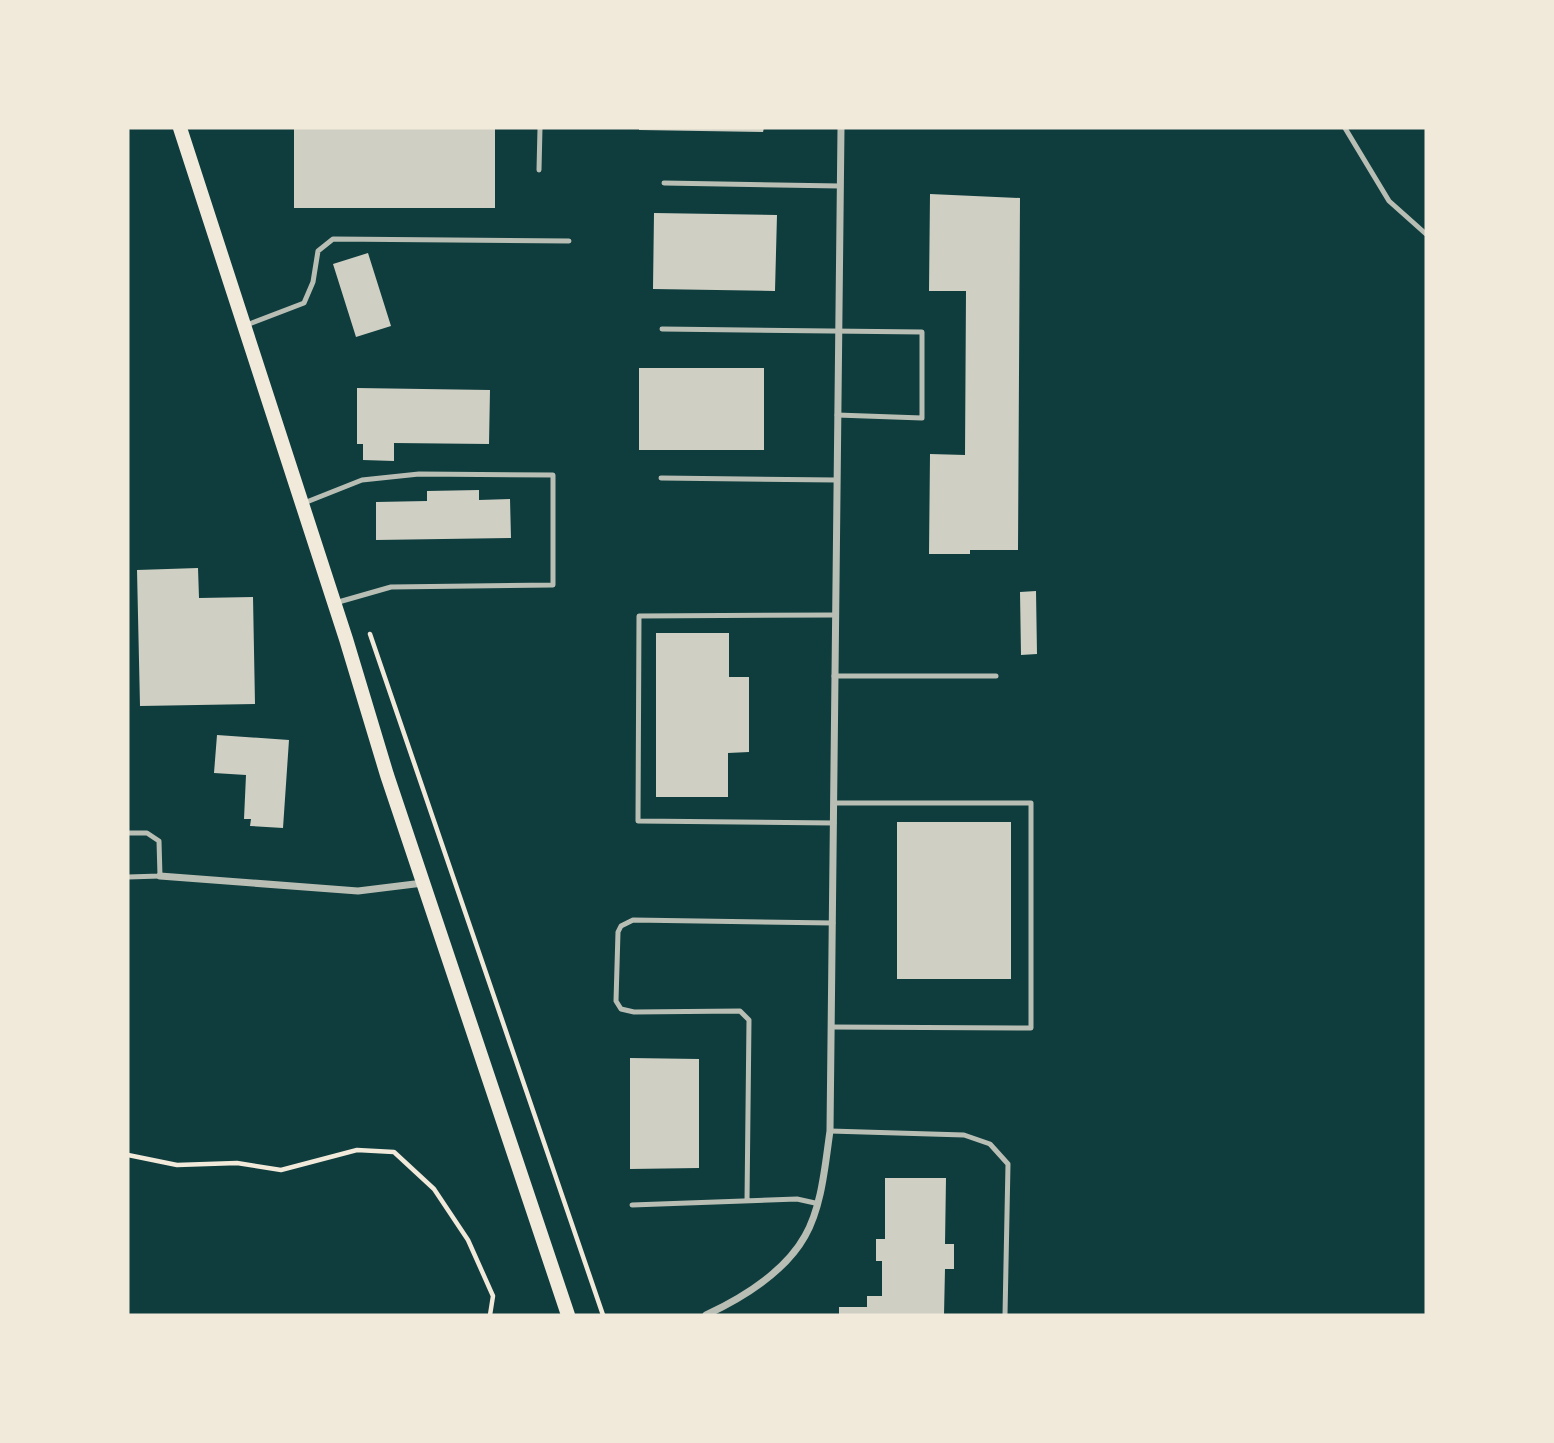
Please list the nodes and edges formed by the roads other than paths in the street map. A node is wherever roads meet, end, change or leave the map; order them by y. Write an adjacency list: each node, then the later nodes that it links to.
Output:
1 (180, 128): 10 (main road)
2 (540, 128): 5 (lane)
3 (841, 128): 7 (street)
4 (1345, 128): 8 (lane)
5 (540, 170)
6 (664, 183): 7 (lane)
7 (840, 186): 12 (street)
8 (1426, 234)
9 (569, 241): 10 (lane)
10 (244, 326): 16 (main road)
11 (662, 329): 12 (lane)
12 (838, 331): 13 (street); 13 (lane)
13 (837, 415): 15 (street)
14 (661, 478): 15 (lane)
15 (836, 480): 18 (street)
16 (302, 504): 17 (main road); 17 (lane)
17 (335, 603): 26 (main road)
18 (835, 615): 19 (street); 22 (lane)
19 (834, 676): 20 (lane); 21 (street)
20 (996, 676)
21 (834, 803): 22 (street); 28 (lane)
22 (834, 823): 27 (street)
23 (128, 833): 24 (lane)
24 (160, 876): 25 (lane); 26 (street)
25 (128, 877)
26 (424, 883): 33 (main road)
27 (833, 923): 28 (street); 30 (lane)
28 (831, 1027): 29 (street)
29 (830, 1131): 31 (street); 35 (lane)
30 (747, 1201): 31 (lane); 32 (lane)
31 (815, 1203): 34 (street)
32 (632, 1205)
33 (568, 1315)
34 (706, 1315)
35 (1005, 1315)

